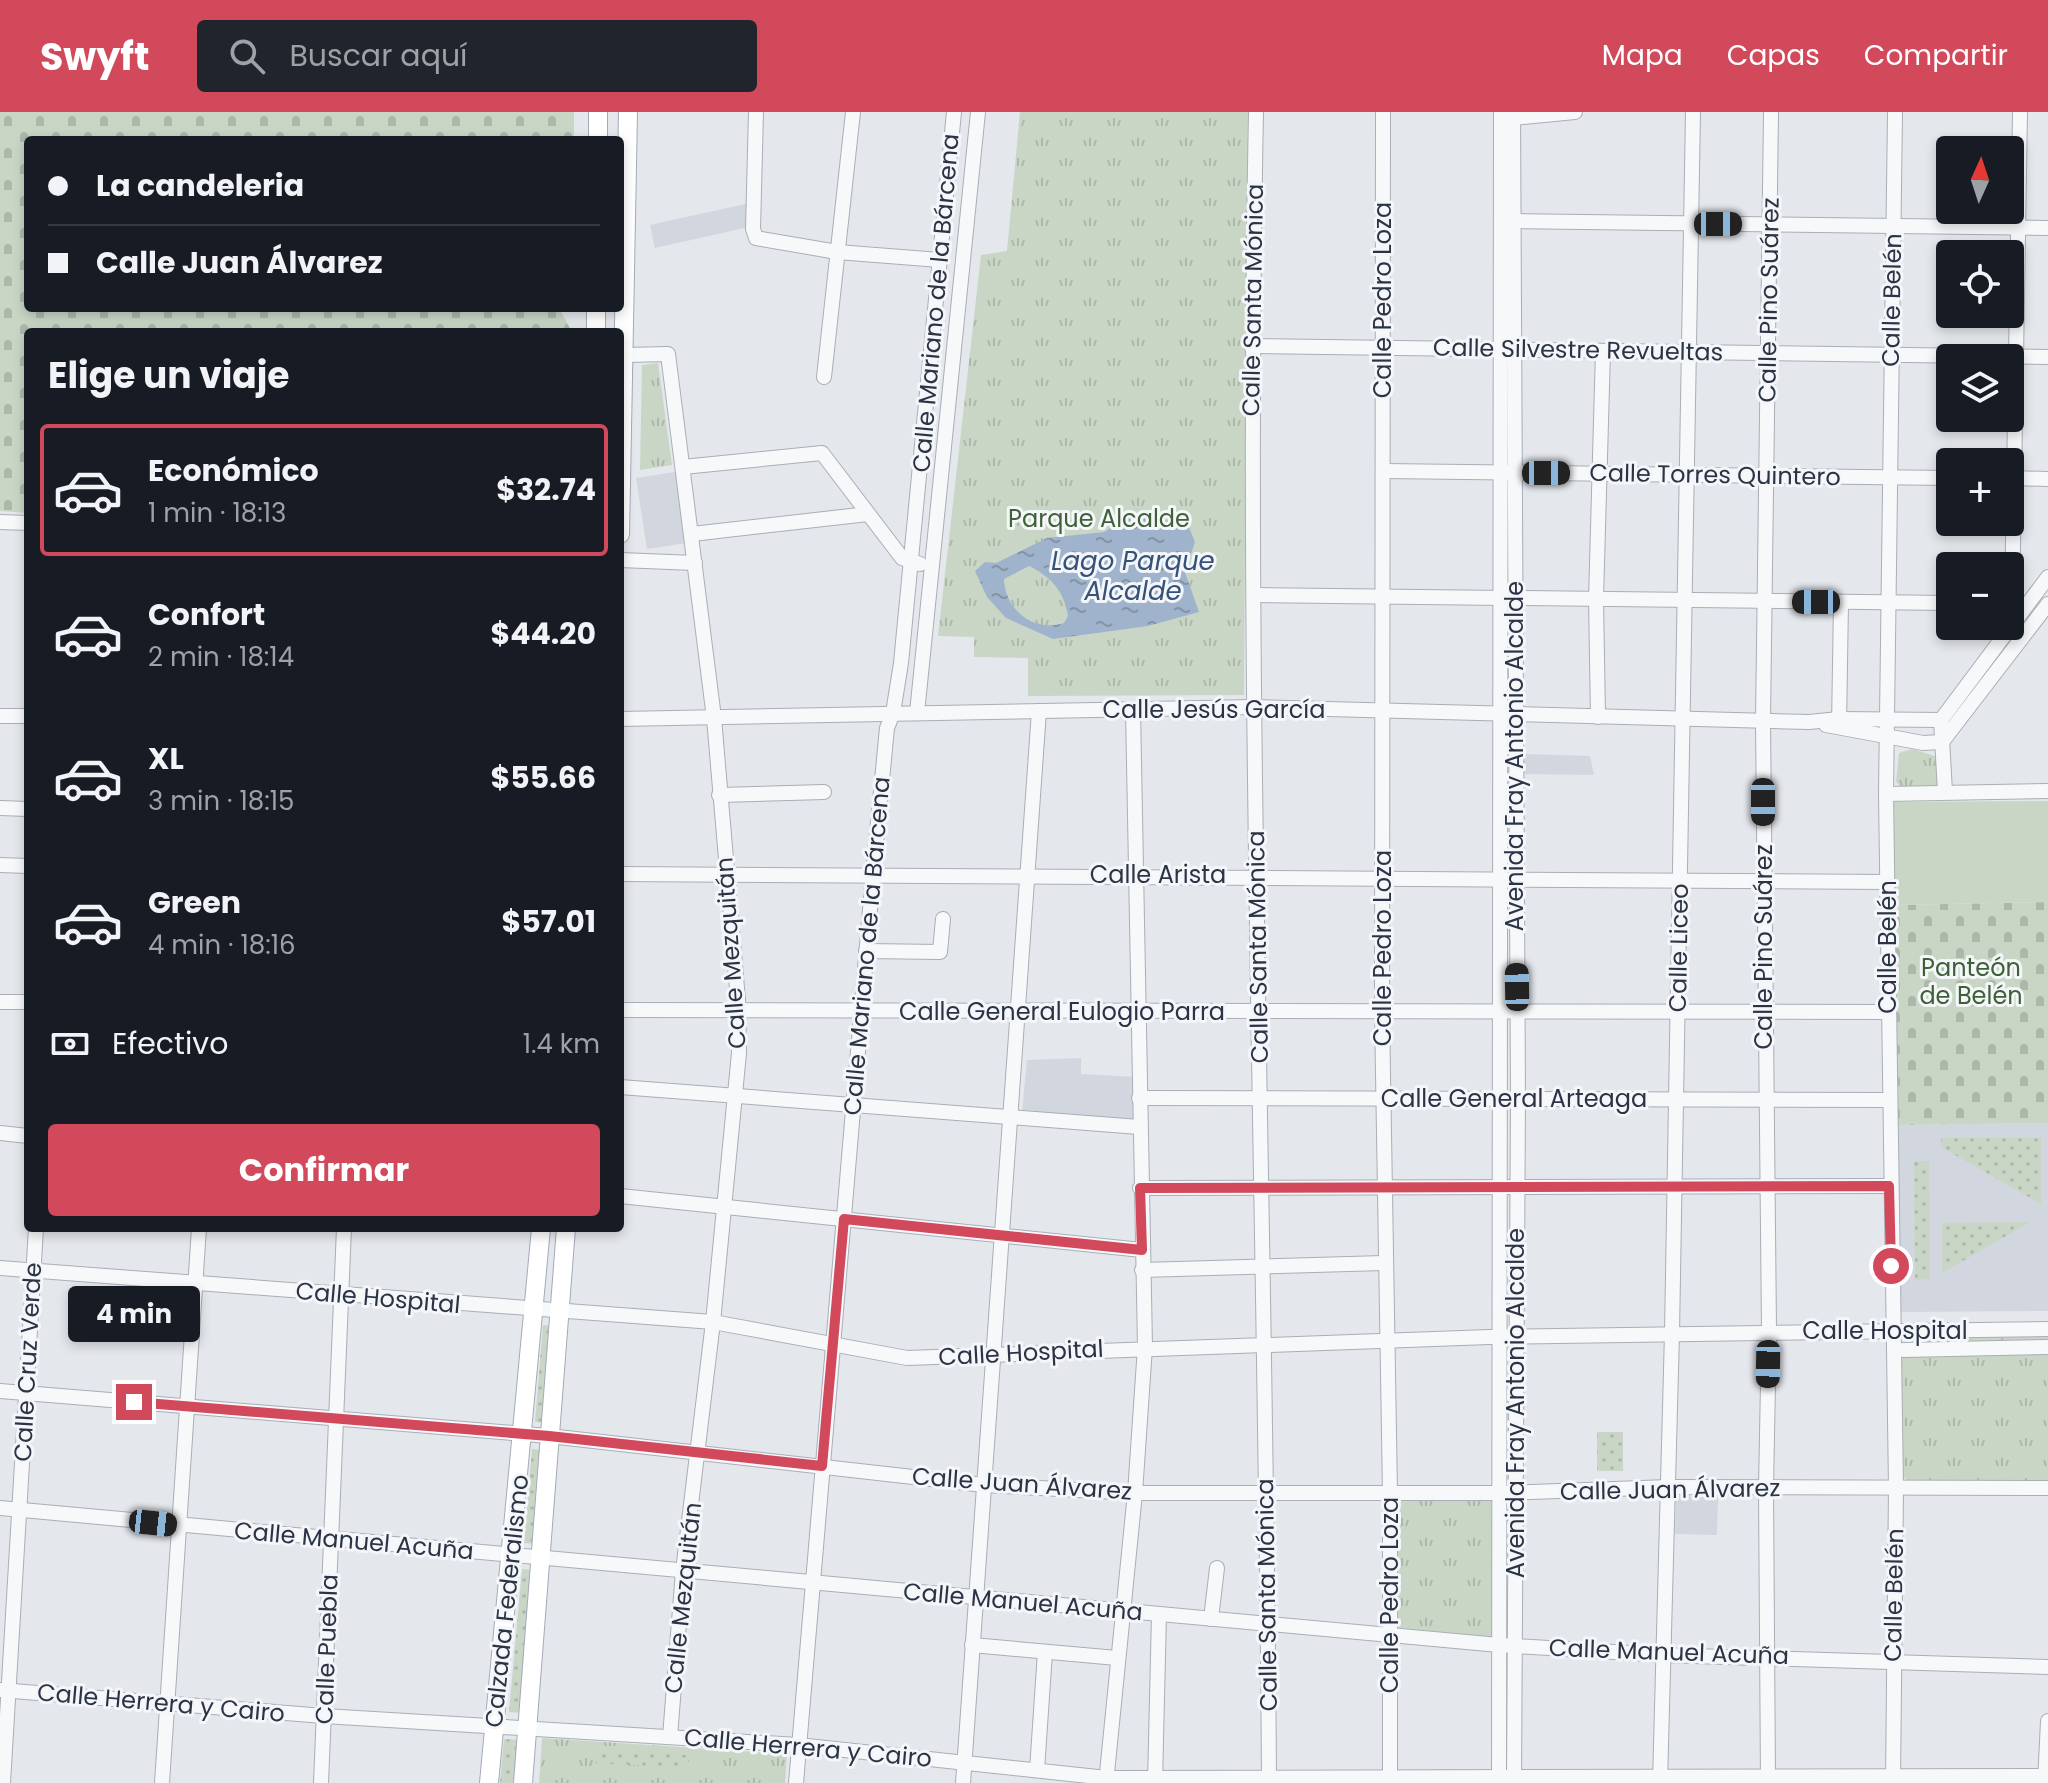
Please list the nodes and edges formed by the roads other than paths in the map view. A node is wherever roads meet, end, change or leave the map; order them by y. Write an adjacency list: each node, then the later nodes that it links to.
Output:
1 (598, 112): 15 (main road)
2 (628, 112): 36 (main road)
3 (756, 112): 22 (street)
4 (853, 112): 22 (street)
5 (954, 112): 23 (street, Calle Mariano de la Bárcena)
6 (978, 112): 25 (street, Calle Mariano de la Bárcena)
7 (1256, 112): 28 (street, Calle Santa Mónica)
8 (1383, 112): 29 (street, Calle Pedro Loza)
9 (1575, 112): 14 (street)
10 (1693, 112): 17 (street, Calle Liceo)
11 (1771, 112): 18 (street, Calle Pino Suárez)
12 (1895, 112): 19 (street, Calle Belén)
13 (2020, 112): 20 (street)
14 (1509, 114): 16 (street, Avenida Fray Antonio Alcalde); 31 (street, Avenida Fray Antonio Alcalde)
15 (598, 136)
16 (1514, 221): 17 (street); 31 (street, Avenida Fray Antonio Alcalde)
17 (1692, 223): 18 (street); 33 (street, Calle Liceo)
18 (1771, 224): 19 (street); 34 (street, Calle Pino Suárez)
19 (1893, 225): 20 (street); 35 (street, Calle Belén)
20 (2018, 227): 21 (street); 27 (street)
21 (2048, 228)
22 (837, 252): 23 (street); 40 (street)
23 (940, 260): 24 (street, Calle Mariano de la Bárcena)
24 (937, 290): 25 (street); 26 (street, Calle Mariano de la Bárcena)
25 (960, 299): 30 (street, Calle Mariano de la Bárcena)
26 (932, 338): 30 (street); 58 (street, Calle Mariano de la Bárcena)
27 (2016, 344)
28 (1251, 346): 29 (street, Calle Silvestre Revueltas); 61 (street, Calle Santa Mónica)
29 (1383, 348): 31 (street, Calle Silvestre Revueltas); 43 (street, Calle Pedro Loza)
30 (955, 350): 59 (street, Calle Mariano de la Bárcena)
31 (1508, 350): 32 (street, Calle Silvestre Revueltas); 44 (street, Avenida Fray Antonio Alcalde)
32 (1603, 351): 33 (street, Calle Silvestre Revueltas); 45 (street)
33 (1691, 352): 34 (street, Calle Silvestre Revueltas); 46 (street, Calle Liceo)
34 (1769, 353): 35 (street, Calle Silvestre Revueltas); 47 (street, Calle Pino Suárez)
35 (1892, 354): 37 (street, Calle Silvestre Revueltas); 48 (street, Calle Belén)
36 (626, 355): 41 (main road); 42 (street, Calle Mezquitán)
37 (1936, 355)
38 (2024, 356): 39 (street, Calle Silvestre Revueltas)
39 (2048, 357)
40 (824, 377)
41 (624, 415)
42 (683, 467): 52 (street); 55 (street, Calle Mezquitán)
43 (1383, 471): 44 (street, Calle Torres Quintero); 62 (street, Calle Pedro Loza)
44 (1507, 473): 45 (street, Calle Torres Quintero); 63 (street, Avenida Fray Antonio Alcalde)
45 (1599, 474): 46 (street, Calle Torres Quintero); 64 (street)
46 (1685, 475): 47 (street, Calle Torres Quintero); 65 (street, Calle Liceo)
47 (1764, 475): 48 (street, Calle Torres Quintero); 66 (street, Calle Pino Suárez)
48 (1888, 477): 49 (street, Calle Torres Quintero); 68 (street, Calle Belén)
49 (1936, 478)
50 (2024, 478): 51 (street)
51 (2048, 479)
52 (868, 514): 55 (street); 58 (street)
53 (0, 522): 54 (street)
54 (24, 523)
55 (692, 534): 57 (street, Calle Mezquitán)
56 (624, 560): 57 (street)
57 (695, 563): 83 (street, Calle Mezquitán)
58 (912, 563): 59 (street); 77 (street, Calle Mariano de la Bárcena)
59 (932, 565): 78 (street, Calle Mariano de la Bárcena)
60 (2048, 577): 71 (street)
61 (1254, 595): 62 (street); 73 (street, Calle Santa Mónica)
62 (1382, 596): 63 (street); 76 (street, Calle Pedro Loza)
63 (1507, 598): 64 (street); 81 (street, Avenida Fray Antonio Alcalde)
64 (1596, 599): 65 (street); 82 (street)
65 (1683, 600): 66 (street); 85 (street, Calle Liceo)
66 (1766, 601): 67 (street); 88 (street, Calle Pino Suárez)
67 (1841, 602): 68 (street); 89 (street)
68 (1887, 602): 69 (street); 86 (street, Calle Belén)
69 (1936, 603)
70 (2024, 604): 71 (street)
71 (2028, 604): 72 (street); 87 (street)
72 (2048, 605): 91 (street)
73 (1253, 707): 74 (street, Calle Jesús García); 76 (street, Calle Jesús García); 105 (street, Calle Santa Mónica)
74 (1133, 709): 75 (street, Calle Jesús García); 104 (street)
75 (1039, 711): 78 (street, Calle Jesús García); 103 (street)
76 (1384, 711): 81 (street, Calle Jesús García); 107 (street, Calle Pedro Loza)
77 (893, 713): 78 (street, Calle Jesús García); 83 (street, Calle Jesús García); 102 (street, Calle Mariano de la Bárcena)
78 (917, 713)
79 (0, 716): 80 (street)
80 (24, 716)
81 (1507, 716): 82 (street, Calle Jesús García); 108 (street, Avenida Fray Antonio Alcalde)
82 (1598, 717): 85 (street, Calle Jesús García)
83 (714, 718): 84 (street, Calle Jesús García); 96 (street, Calle Mezquitán)
84 (624, 719)
85 (1683, 719): 88 (street, Calle Jesús García); 109 (street, Calle Liceo)
86 (1887, 720): 87 (street, Calle Jesús García); 89 (street, Calle Jesús García); 90 (street, Calle Belén)
87 (1941, 720): 91 (street)
88 (1763, 721): 89 (street, Calle Jesús García); 111 (street, Calle Pino Suárez)
89 (1839, 723): 90 (street, Calle Jesús García)
90 (1887, 737): 91 (street, Calle Jesús García); 95 (street, Calle Belén)
91 (1942, 742): 94 (street)
92 (2048, 791): 94 (street)
93 (824, 792): 96 (street)
94 (1945, 792): 95 (street)
95 (1886, 794): 110 (street, Calle Belén)
96 (719, 795): 106 (street, Calle Mezquitán)
97 (0, 808): 98 (street)
98 (24, 809)
99 (0, 865): 100 (street)
100 (24, 866)
101 (624, 874): 106 (street, Calle Arista)
102 (873, 874): 103 (street, Calle Arista); 106 (street, Calle Arista); 113 (street, Calle Mariano de la Bárcena)
103 (1028, 875): 104 (street, Calle Arista); 119 (street)
104 (1135, 875): 105 (street, Calle Arista); 120 (street)
105 (1257, 876): 107 (street, Calle Arista); 124 (street, Calle Santa Mónica)
106 (725, 877): 117 (street, Calle Mezquitán)
107 (1383, 877): 108 (street, Calle Arista); 125 (street, Calle Pedro Loza)
108 (1508, 879): 109 (street, Calle Arista); 126 (street, Avenida Fray Antonio Alcalde); 127 (street, Avenida Fray Antonio Alcalde)
109 (1680, 882): 111 (street, Calle Arista); 121 (street, Calle Liceo)
110 (1887, 882): 111 (street, Calle Arista); 123 (street, Calle Belén)
111 (1764, 883): 122 (street, Calle Pino Suárez)
112 (943, 919): 113 (street)
113 (866, 951): 118 (street, Calle Mariano de la Bárcena)
114 (0, 1002): 115 (street)
115 (24, 1002)
116 (624, 1010): 117 (street, Calle General Eulogio Parra)
117 (738, 1011): 118 (street, Calle General Eulogio Parra); 129 (street, Calle Mezquitán)
118 (861, 1011): 119 (street, Calle General Eulogio Parra); 138 (street, Calle Mariano de la Bárcena)
119 (1020, 1012): 120 (street, Calle General Eulogio Parra); 139 (street)
120 (1137, 1012): 124 (street, Calle General Eulogio Parra); 130 (street)
121 (1677, 1012): 122 (street, Calle General Eulogio Parra); 127 (street, Calle General Eulogio Parra); 135 (street, Calle Liceo)
122 (1764, 1012): 123 (street, Calle General Eulogio Parra); 136 (street, Calle Pino Suárez)
123 (1888, 1012): 137 (street, Calle Belén)
124 (1259, 1013): 125 (street, Calle General Eulogio Parra); 131 (street, Calle Santa Mónica)
125 (1382, 1013): 126 (street, Calle General Eulogio Parra); 132 (street, Calle Pedro Loza)
126 (1501, 1013): 127 (street, Calle General Eulogio Parra); 133 (street, Avenida Fray Antonio Alcalde)
127 (1517, 1013): 134 (street, Avenida Fray Antonio Alcalde)
128 (624, 1087): 129 (street)
129 (735, 1096): 138 (street); 151 (street, Calle Mezquitán)
130 (1139, 1098): 131 (street, Calle General Arteaga); 140 (street)
131 (1260, 1098): 132 (street, Calle General Arteaga); 147 (street, Calle Santa Mónica)
132 (1383, 1098): 133 (street, Calle General Arteaga); 148 (street, Calle Pedro Loza)
133 (1501, 1098): 134 (street, Calle General Arteaga); 143 (street, Avenida Fray Antonio Alcalde)
134 (1518, 1099): 135 (street, Calle General Arteaga); 143 (street, Avenida Fray Antonio Alcalde)
135 (1676, 1100): 136 (street, Calle General Arteaga); 144 (street, Calle Liceo)
136 (1766, 1100): 137 (street, Calle General Arteaga); 145 (street, Calle Pino Suárez)
137 (1889, 1100): 146 (street, Calle Belén)
138 (854, 1105): 139 (street); 152 (street, Calle Mariano de la Bárcena)
139 (1011, 1117): 140 (street); 158 (street)
140 (1139, 1127): 149 (street)
141 (0, 1133): 142 (street)
142 (24, 1136)
143 (1509, 1186): 144 (street); 148 (street); 174 (street, Avenida Fray Antonio Alcalde)
144 (1675, 1186): 145 (street); 173 (street, Calle Liceo)
145 (1767, 1186): 146 (street); 171 (street, Calle Pino Suárez)
146 (1889, 1186): 172 (street, Calle Belén)
147 (1261, 1187): 148 (street); 149 (street); 161 (street, Calle Santa Mónica)
148 (1384, 1187): 160 (street, Calle Pedro Loza)
149 (1140, 1188): 159 (street)
150 (624, 1196): 151 (street)
151 (724, 1207): 152 (street); 169 (street, Calle Mezquitán)
152 (844, 1219): 158 (street); 176 (street, Calle Mariano de la Bárcena)
153 (36, 1232): 164 (street, Calle Cruz Verde)
154 (199, 1232): 165 (street)
155 (344, 1232): 166 (street, Calle Puebla)
156 (541, 1232): 167 (main road, Calzada Federalismo)
157 (566, 1232): 168 (main road, Calzada Federalismo)
158 (1002, 1236): 159 (street); 181 (street)
159 (1142, 1250): 163 (street)
160 (1384, 1263): 161 (street); 175 (street, Calle Pedro Loza)
161 (1262, 1267): 163 (street); 177 (street, Calle Santa Mónica)
162 (0, 1268): 164 (street, Calle Hospital)
163 (1142, 1270): 178 (street)
164 (33, 1271): 165 (street, Calle Hospital); 183 (street, Calle Cruz Verde)
165 (196, 1284): 166 (street, Calle Hospital); 184 (street)
166 (342, 1295): 167 (street, Calle Hospital); 185 (street, Calle Puebla)
167 (534, 1310): 168 (street, Calle Hospital); 186 (main road, Calzada Federalismo)
168 (559, 1312): 169 (street, Calle Hospital); 187 (main road, Calzada Federalismo)
169 (713, 1322): 176 (street, Calle Hospital); 188 (street, Calle Mezquitán)
170 (2048, 1329): 172 (street, Calle Hospital)
171 (1769, 1331): 172 (street, Calle Hospital); 173 (street, Calle Hospital); 192 (street, Calle Pino Suárez)
172 (1892, 1332): 193 (street, Calle Belén)
173 (1672, 1333): 174 (street, Calle Hospital); 191 (street, Calle Liceo)
174 (1509, 1337): 175 (street, Calle Hospital); 198 (street, Avenida Fray Antonio Alcalde)
175 (1385, 1340): 177 (street, Calle Hospital); 197 (street, Calle Pedro Loza)
176 (834, 1343): 181 (street, Calle Hospital); 189 (street, Calle Mariano de la Bárcena)
177 (1263, 1344): 178 (street, Calle Hospital); 196 (street, Calle Santa Mónica)
178 (1145, 1347): 181 (street, Calle Hospital); 195 (street)
179 (2048, 1347): 180 (street)
180 (1903, 1350)
181 (993, 1357): 190 (street)
182 (0, 1391): 183 (street, Calle Juan Álvarez)
183 (27, 1393): 184 (street, Calle Juan Álvarez); 200 (street, Calle Cruz Verde)
184 (187, 1406): 185 (street, Calle Juan Álvarez); 201 (street)
185 (336, 1418): 186 (street, Calle Juan Álvarez); 202 (street, Calle Puebla)
186 (523, 1434): 187 (street, Calle Juan Álvarez); 203 (main road, Calzada Federalismo)
187 (549, 1436): 188 (street, Calle Juan Álvarez); 204 (main road, Calzada Federalismo)
188 (698, 1453): 189 (street, Calle Juan Álvarez); 206 (street, Calle Mezquitán)
189 (822, 1466): 190 (street, Calle Juan Álvarez); 207 (street, Calle Mariano de la Bárcena)
190 (984, 1485): 195 (street, Calle Juan Álvarez); 208 (street)
191 (1669, 1487): 192 (street, Calle Juan Álvarez); 198 (street, Calle Juan Álvarez); 218 (street, Calle Liceo)
192 (1766, 1488): 193 (street, Calle Juan Álvarez); 219 (street, Calle Pino Suárez)
193 (1896, 1488): 194 (street, Calle Juan Álvarez); 221 (street, Calle Belén)
194 (2048, 1488)
195 (1135, 1493): 196 (street, Calle Juan Álvarez); 209 (street)
196 (1266, 1493): 197 (street, Calle Juan Álvarez); 212 (street, Calle Santa Mónica)
197 (1390, 1493): 198 (street, Calle Juan Álvarez); 213 (street, Calle Pedro Loza)
198 (1509, 1493): 215 (street, Avenida Fray Antonio Alcalde); 216 (street, Avenida Fray Antonio Alcalde)
199 (0, 1508): 200 (street, Calle Manuel Acuña)
200 (19, 1510): 201 (street, Calle Manuel Acuña); 223 (street, Calle Cruz Verde)
201 (180, 1525): 202 (street, Calle Manuel Acuña); 224 (street)
202 (331, 1539): 203 (street, Calle Manuel Acuña); 225 (street, Calle Puebla)
203 (510, 1556): 204 (street, Calle Manuel Acuña); 227 (main road, Calzada Federalismo)
204 (540, 1558): 206 (street, Calle Manuel Acuña); 228 (main road, Calzada Federalismo)
205 (1217, 1568): 211 (street)
206 (683, 1571): 207 (street, Calle Manuel Acuña); 229 (street, Calle Mezquitán)
207 (811, 1583): 208 (street, Calle Manuel Acuña); 230 (street, Calle Mariano de la Bárcena)
208 (976, 1598): 209 (street, Calle Manuel Acuña); 214 (street)
209 (1122, 1611): 210 (street, Calle Manuel Acuña); 220 (street)
210 (1159, 1614): 211 (street, Calle Manuel Acuña); 237 (street)
211 (1211, 1619): 212 (street, Calle Manuel Acuña)
212 (1267, 1624): 213 (street, Calle Manuel Acuña); 238 (street, Calle Santa Mónica)
213 (1388, 1635): 215 (street, Calle Manuel Acuña); 239 (street, Calle Pedro Loza)
214 (972, 1645): 217 (street); 231 (street)
215 (1499, 1645): 216 (street, Calle Manuel Acuña); 241 (street, Avenida Fray Antonio Alcalde)
216 (1516, 1646): 218 (street, Calle Manuel Acuña); 241 (street, Avenida Fray Antonio Alcalde)
217 (1045, 1652): 220 (street); 232 (street)
218 (1663, 1655): 219 (street, Calle Manuel Acuña); 240 (street, Calle Liceo)
219 (1765, 1657): 221 (street, Calle Manuel Acuña); 234 (street, Calle Pino Suárez)
220 (1117, 1658): 236 (street)
221 (1892, 1659): 222 (street, Calle Manuel Acuña); 235 (street, Calle Belén)
222 (2048, 1667)
223 (4, 1691): 224 (street, Calle Herrera y Cairo); 242 (street, Calle Cruz Verde)
224 (168, 1704): 225 (street, Calle Herrera y Cairo); 243 (street)
225 (324, 1716): 227 (street, Calle Herrera y Cairo); 244 (street, Calle Puebla)
226 (2048, 1721): 233 (street)
227 (494, 1727): 228 (street, Calle Herrera y Cairo); 245 (main road, Calzada Federalismo)
228 (527, 1729): 229 (street, Calle Herrera y Cairo); 246 (main road, Calzada Federalismo)
229 (670, 1737): 230 (street, Calle Herrera y Cairo)
230 (798, 1745): 231 (street, Calle Herrera y Cairo); 247 (street, Calle Mariano de la Bárcena)
231 (965, 1762): 232 (street, Calle Herrera y Cairo); 248 (street)
232 (1037, 1770): 236 (street, Calle Herrera y Cairo)
233 (2046, 1778): 235 (street, Calle Herrera y Cairo)
234 (1768, 1779): 235 (street, Calle Herrera y Cairo); 240 (street, Calle Herrera y Cairo)
235 (1893, 1779)
236 (1107, 1780): 237 (street, Calle Herrera y Cairo)
237 (1155, 1780): 238 (street, Calle Herrera y Cairo)
238 (1268, 1780): 239 (street, Calle Herrera y Cairo)
239 (1390, 1780): 241 (street, Calle Herrera y Cairo)
240 (1660, 1780): 241 (street, Calle Herrera y Cairo)
241 (1506, 1781)
242 (3, 1783)
243 (162, 1783)
244 (321, 1783)
245 (489, 1783)
246 (523, 1783)
247 (796, 1783)
248 (963, 1783)

